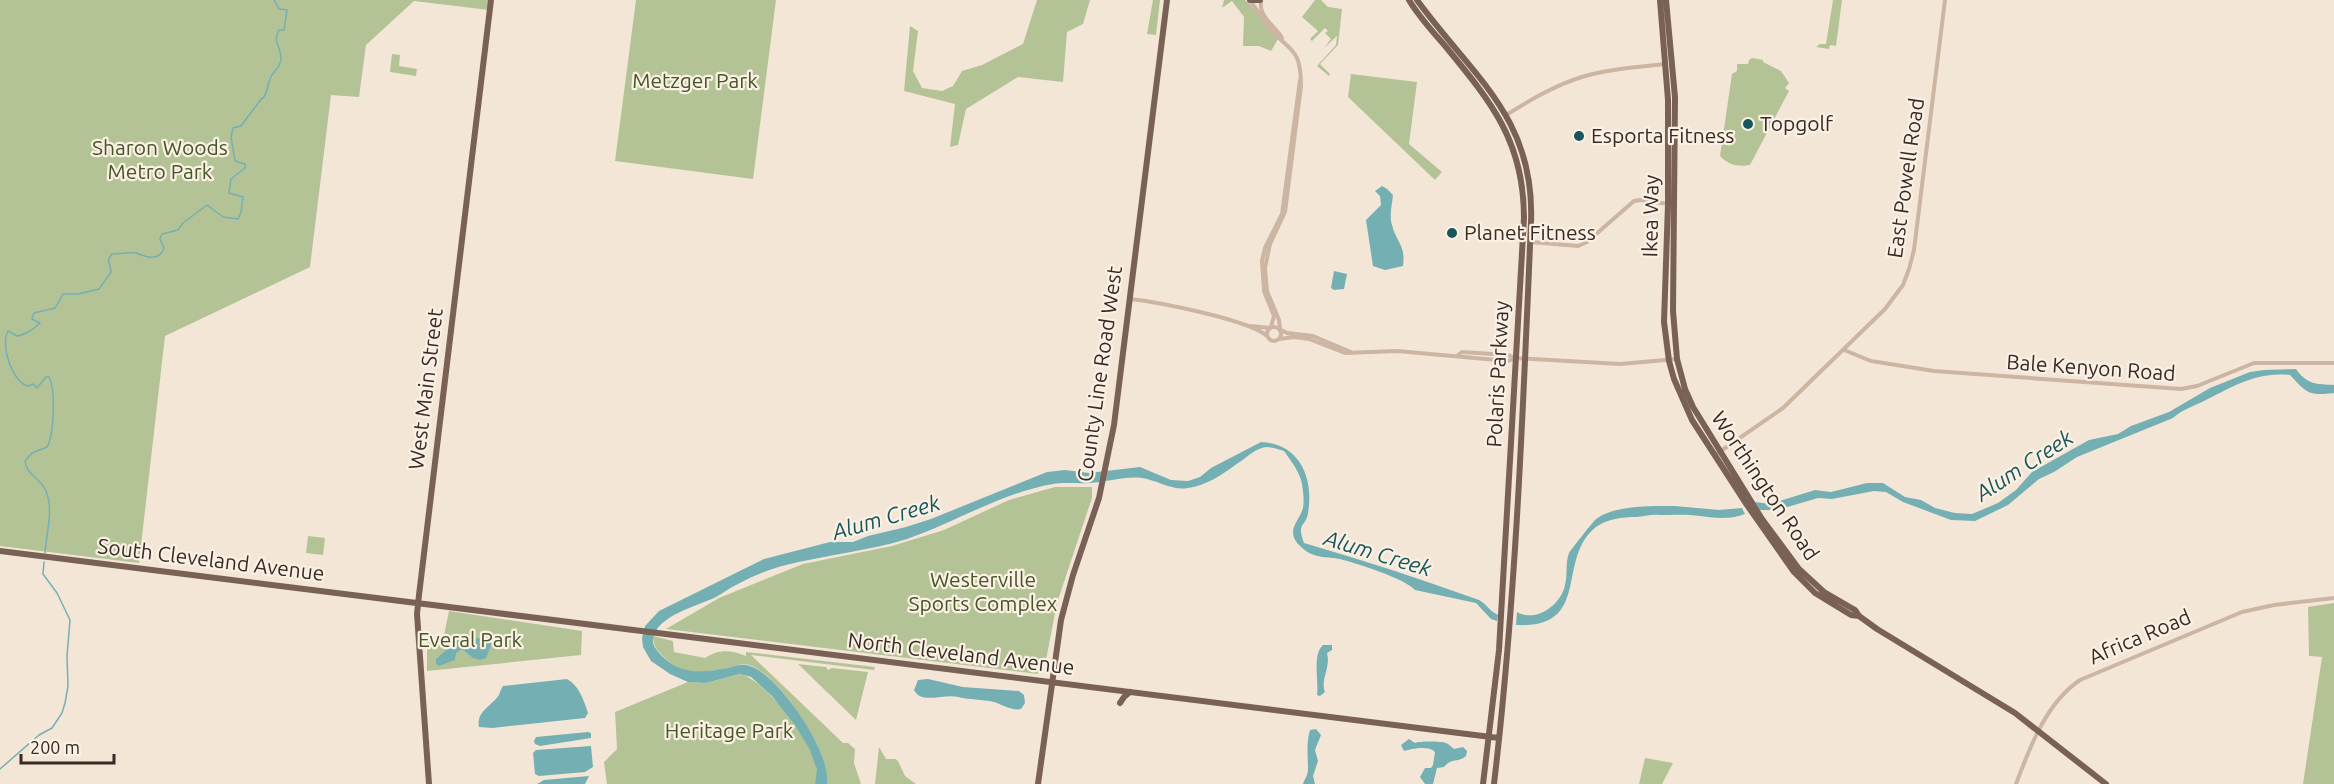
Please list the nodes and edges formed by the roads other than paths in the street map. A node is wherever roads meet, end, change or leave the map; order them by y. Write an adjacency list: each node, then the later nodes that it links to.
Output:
1 (491, 0): 34 (main road, West Main Street)
2 (1167, 0): 16 (main road, County Line Road West)
3 (1249, 0): 4 (main road); 10 (street)
4 (1261, 0): 10 (street)
5 (1409, 0): 24 (main road, Polaris Parkway)
6 (1417, 0): 13 (main road, Polaris Parkway)
7 (1660, 0): 11 (main road, Ikea Way)
8 (1666, 0): 11 (main road, Ikea Way)
9 (1945, 0): 22 (street, East Powell Road)
10 (1282, 39): 12 (street)
11 (1669, 63): 13 (street); 14 (main road, Ikea Way)
12 (1301, 76): 18 (street); 19 (street)
13 (1506, 115): 15 (main road, Polaris Parkway)
14 (1671, 204): 15 (street); 26 (main road, Ikea Way); 27 (main road, Ikea Way)
15 (1530, 242): 25 (main road, Polaris Parkway)
16 (1130, 298): 17 (street); 35 (main road, County Line Road West)
17 (1247, 326): 18 (street); 20 (street)
18 (1271, 327): 19 (street); 20 (street)
19 (1280, 330): 21 (street); 23 (street)
20 (1268, 337): 21 (street)
21 (1279, 339): 23 (street)
22 (1844, 350): 28 (street, Bale Kenyon Road); 29 (street, East Powell Road)
23 (1355, 353): 24 (street)
24 (1515, 358): 25 (street); 39 (main road, Polaris Parkway)
25 (1524, 359): 27 (street); 40 (main road, Polaris Parkway)
26 (1677, 359): 27 (street); 29 (main road, Worthington Road)
27 (1669, 361): 30 (main road, Worthington Road)
28 (2334, 363)
29 (1721, 451): 30 (street, East Powell Road); 31 (main road, Worthington Road)
30 (1715, 455): 31 (main road, Worthington Road)
31 (1745, 496): 38 (main road, Worthington Road)
32 (0, 551): 34 (main road, South Cleveland Avenue)
33 (2334, 598): 38 (street, Africa Road)
34 (418, 603): 35 (main road, North Cleveland Avenue); 41 (main road, West Main Street)
35 (1050, 682): 36 (main road, North Cleveland Avenue); 42 (main road, County Line Road West)
36 (1114, 690): 37 (main road, North Cleveland Avenue); 37 (main road)
37 (1130, 692): 39 (main road, North Cleveland Avenue)
38 (2038, 731): 45 (street, Africa Road); 46 (main road, Worthington Road)
39 (1489, 737): 40 (main road, North Cleveland Avenue); 43 (main road, Polaris Parkway)
40 (1499, 738): 44 (main road, Polaris Parkway)
41 (429, 784)
42 (1038, 784)
43 (1483, 784)
44 (1494, 784)
45 (2016, 784)
46 (2106, 784)

